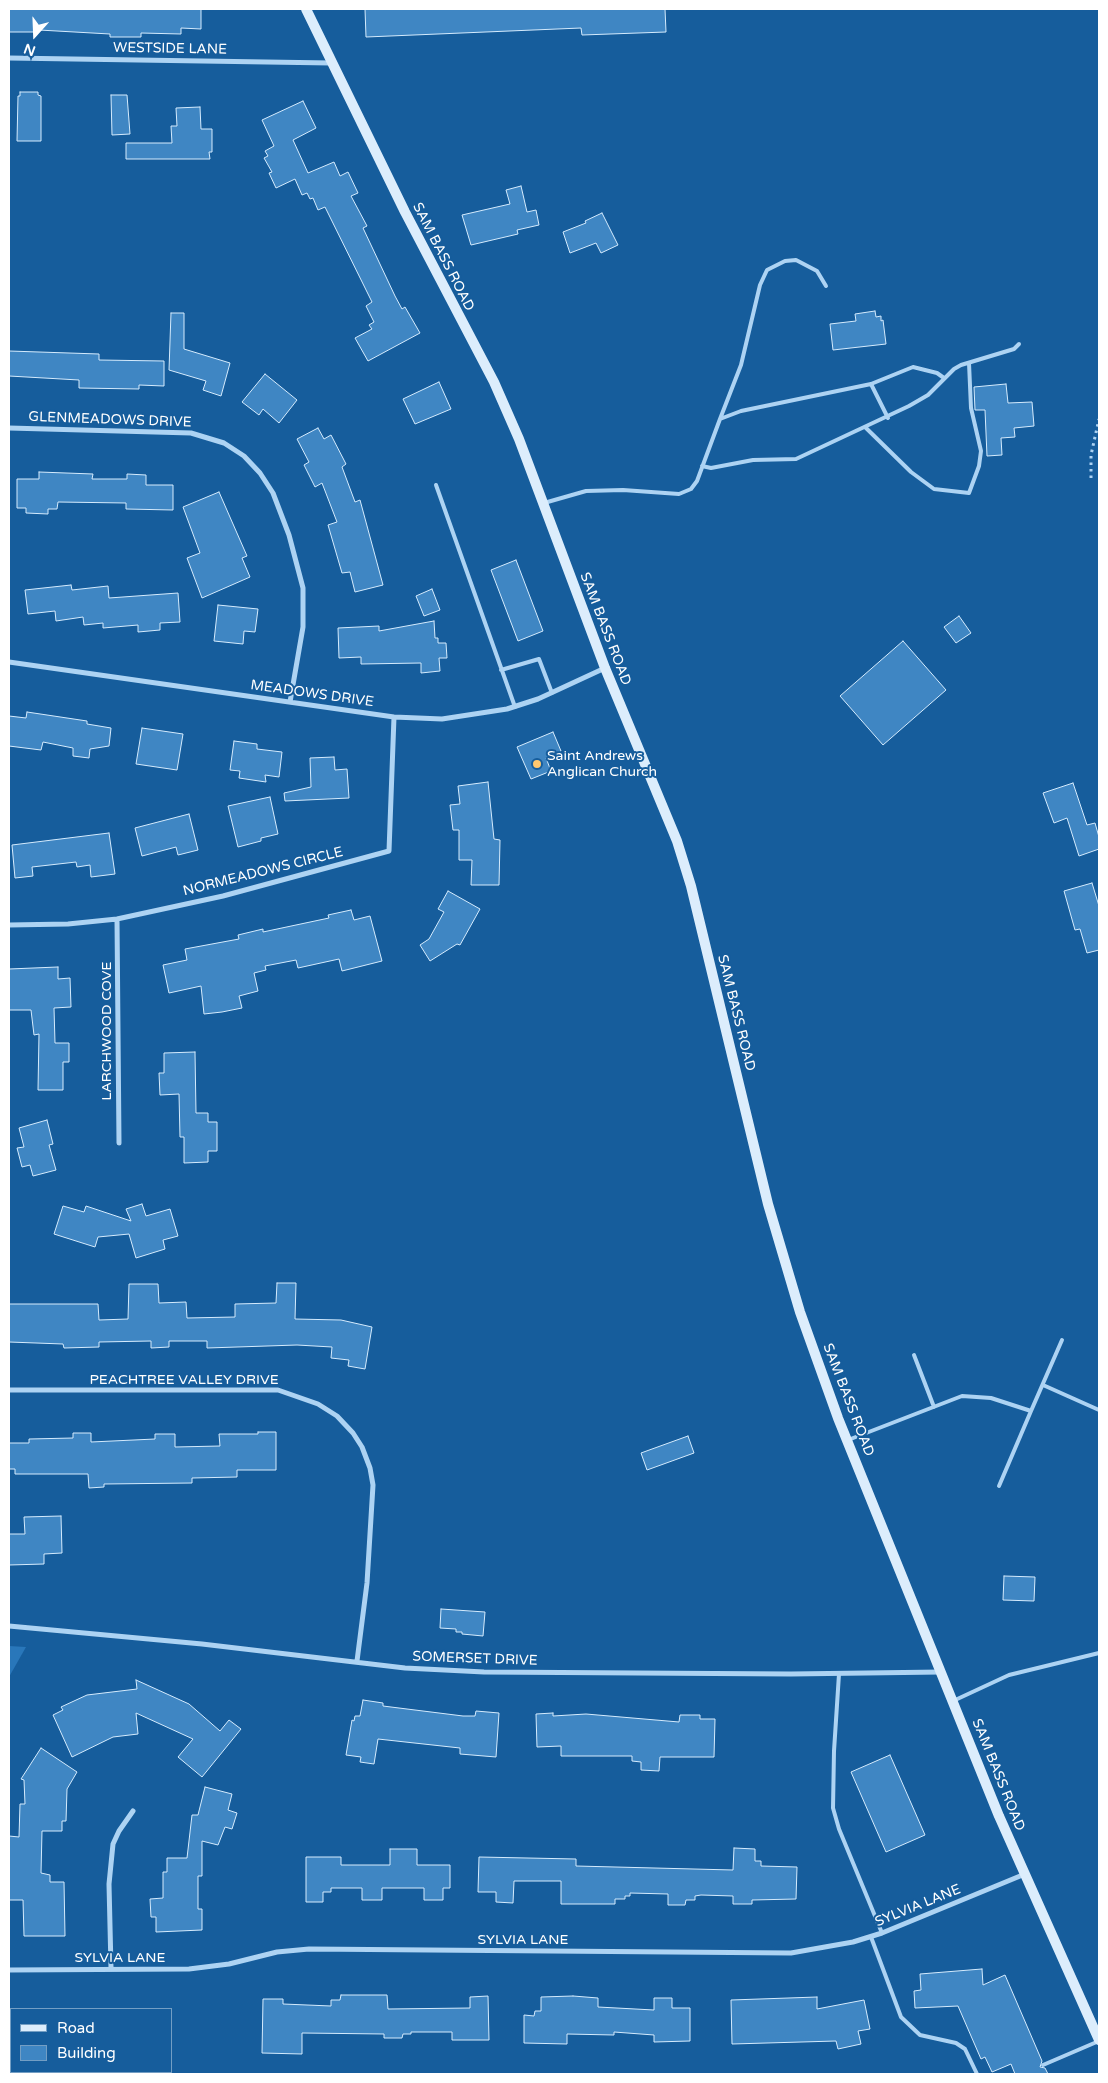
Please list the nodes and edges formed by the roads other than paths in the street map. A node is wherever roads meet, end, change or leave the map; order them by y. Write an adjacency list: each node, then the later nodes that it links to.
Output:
1 (306, 9): 3 (main road, SAM BASS ROAD)
2 (9, 58): 3 (street, WESTSIDE LANE)
3 (332, 63): 15 (main road, SAM BASS ROAD)
4 (826, 286): 10 (lane)
5 (1019, 344): 6 (lane)
6 (969, 363): 7 (lane); 12 (lane)
7 (944, 378): 8 (lane); 9 (lane)
8 (871, 384): 9 (lane); 10 (lane)
9 (888, 418): 12 (lane)
10 (720, 419): 13 (lane)
11 (9, 428): 20 (street, GLENMEADOWS DRIVE)
12 (866, 428): 13 (lane)
13 (702, 466): 15 (lane)
14 (436, 485): 18 (lane)
15 (542, 504): 17 (main road, SAM BASS ROAD)
16 (9, 662): 20 (street, MEADOWS DRIVE)
17 (605, 668): 19 (street, MEADOWS DRIVE); 33 (main road, SAM BASS ROAD)
18 (501, 670): 19 (lane); 21 (lane)
19 (552, 693): 21 (street, MEADOWS DRIVE)
20 (290, 702): 22 (street, MEADOWS DRIVE)
21 (515, 707): 22 (street, MEADOWS DRIVE)
22 (394, 717): 23 (street, NORMEADOWS CIRCLE)
23 (117, 919): 24 (street, NORMEADOWS CIRCLE); 25 (street, LARCHWOOD COVE)
24 (9, 925)
25 (119, 1143)
26 (1062, 1340): 28 (lane)
27 (914, 1355): 30 (lane)
28 (1043, 1385): 31 (lane); 32 (lane)
29 (9, 1390): 37 (street, PEACHTREE VALLEY DRIVE)
30 (934, 1407): 32 (lane); 33 (lane)
31 (1099, 1410)
32 (1031, 1411): 34 (lane)
33 (848, 1440): 38 (main road, SAM BASS ROAD)
34 (999, 1486)
35 (9, 1626): 37 (street, SOMERSET DRIVE)
36 (1099, 1653): 40 (lane)
37 (357, 1661): 39 (street, SOMERSET DRIVE)
38 (942, 1672): 39 (street, SOMERSET DRIVE); 40 (main road, SAM BASS ROAD)
39 (839, 1674): 43 (lane)
40 (954, 1701): 42 (main road, SAM BASS ROAD)
41 (133, 1811): 45 (street)
42 (1025, 1874): 43 (street, SYLVIA LANE); 47 (main road, SAM BASS ROAD)
43 (882, 1933): 44 (street, SYLVIA LANE)
44 (871, 1937): 45 (street, SYLVIA LANE); 49 (lane)
45 (111, 1968): 46 (street, SYLVIA LANE)
46 (9, 1970)
47 (1099, 2040): 48 (lane)
48 (1043, 2065)
49 (977, 2074)

